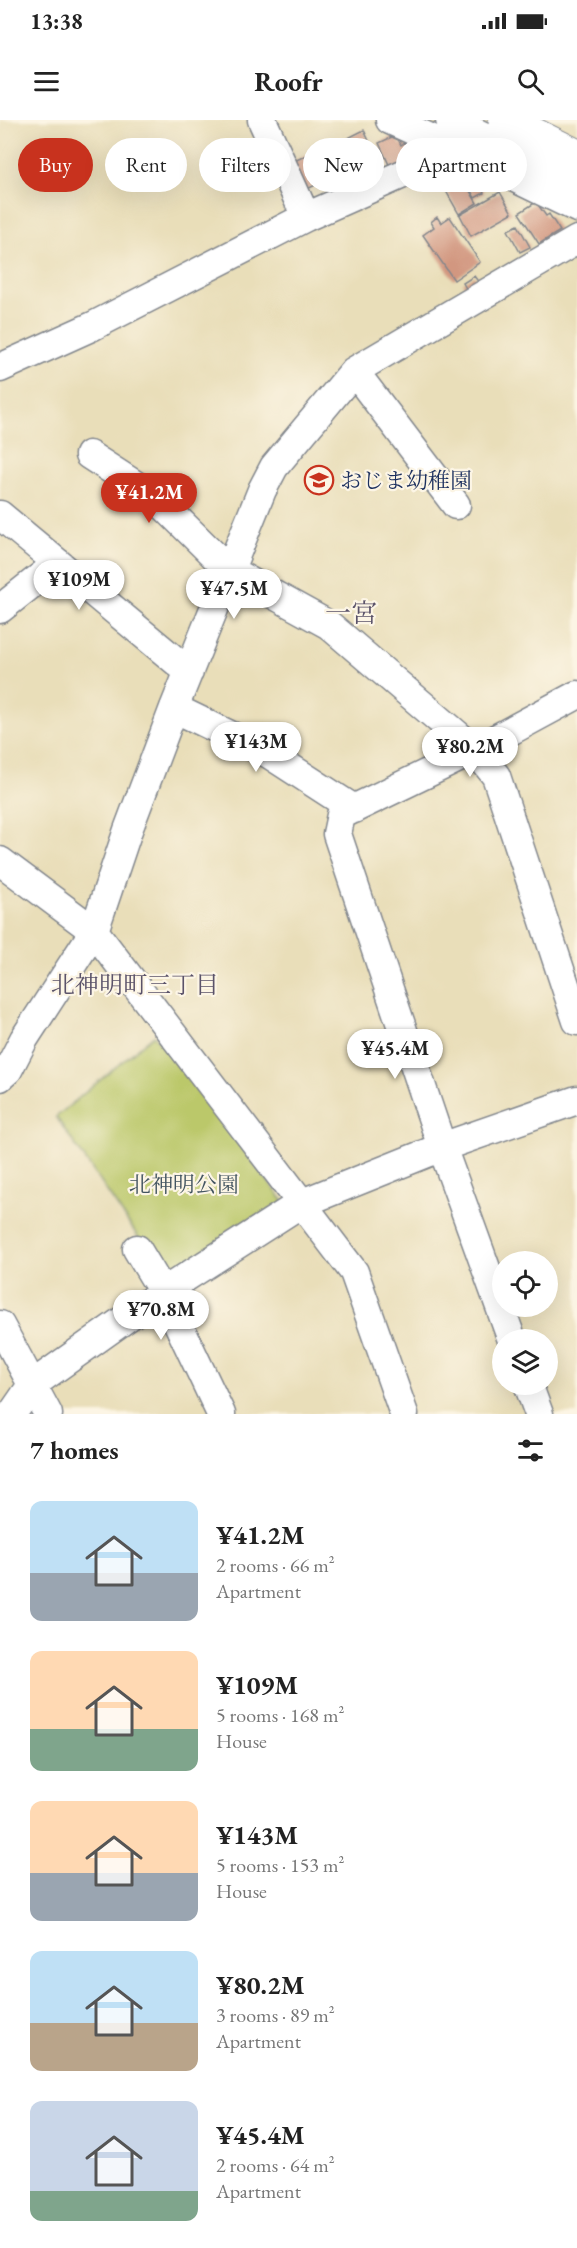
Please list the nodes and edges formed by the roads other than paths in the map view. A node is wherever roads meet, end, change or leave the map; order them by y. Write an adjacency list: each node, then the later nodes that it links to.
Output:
1 (262, 120): 11 (street)
2 (390, 120): 5 (street)
3 (450, 120): 8 (street)
4 (505, 120): 6 (highway)
5 (430, 138)
6 (577, 156)
7 (396, 177): 11 (street)
8 (577, 181)
9 (527, 184): 10 (street)
10 (577, 208)
11 (306, 217): 13 (street)
12 (577, 240): 14 (street)
13 (1, 365)
14 (354, 371): 16 (street); 19 (street)
15 (88, 455): 19 (street)
16 (456, 505)
17 (0, 515): 18 (street)
18 (58, 563): 20 (street); 21 (street)
19 (229, 570): 21 (street); 24 (street)
20 (0, 609)
21 (189, 672): 23 (street)
22 (577, 695): 24 (street)
23 (174, 708): 25 (street); 27 (street)
24 (475, 750): 25 (street); 28 (street)
25 (354, 809): 32 (street)
26 (0, 861): 27 (street)
27 (94, 931): 29 (street); 33 (street)
28 (577, 1021)
29 (12, 1035): 30 (street)
30 (0, 1077)
31 (577, 1100): 32 (street)
32 (442, 1147): 33 (street); 37 (street)
33 (300, 1204): 35 (street); 43 (street)
34 (137, 1249): 35 (street)
35 (164, 1292): 38 (street); 42 (street)
36 (0, 1325): 38 (street)
37 (508, 1329)
38 (32, 1385): 40 (street); 41 (street)
39 (532, 1395): 44 (street)
40 (12, 1414)
41 (48, 1414)
42 (221, 1414)
43 (404, 1414)
44 (539, 1414)

